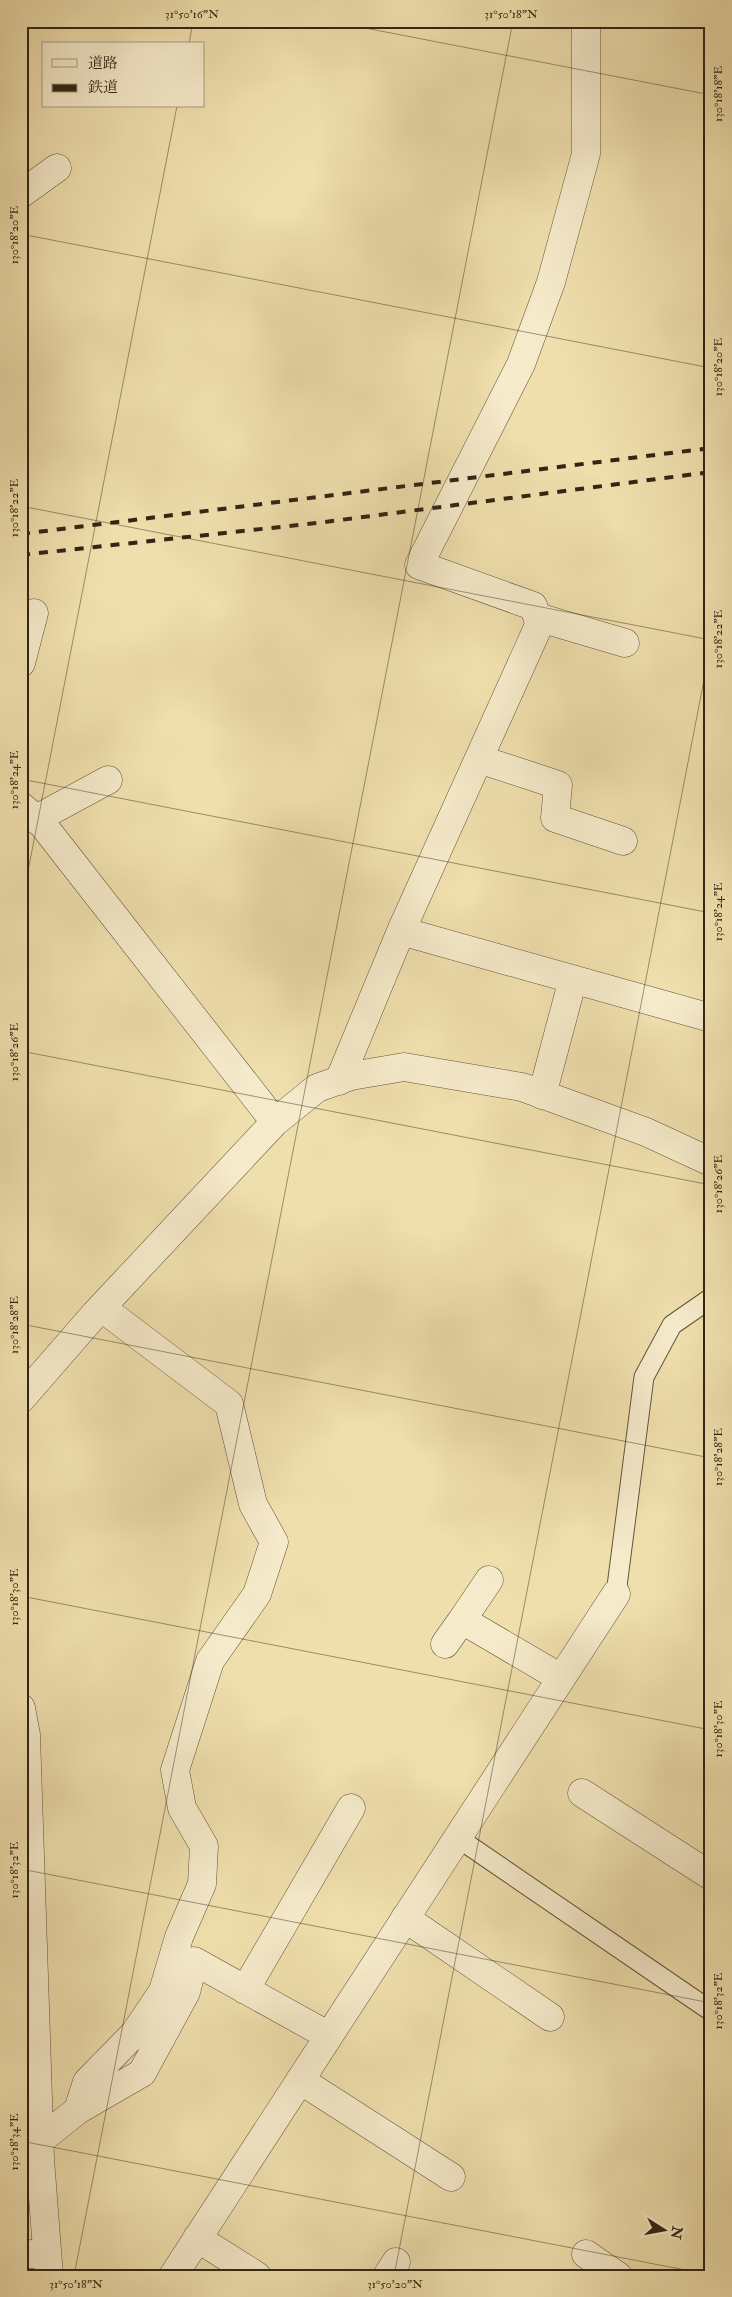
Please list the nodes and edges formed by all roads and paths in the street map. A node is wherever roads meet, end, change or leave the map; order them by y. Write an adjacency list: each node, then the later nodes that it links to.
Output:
1 (586, 21): 5 (street)
2 (57, 168): 3 (street)
3 (21, 194)
4 (34, 613): 7 (street)
5 (537, 617): 6 (street); 8 (street)
6 (625, 643)
7 (21, 663)
8 (479, 759): 11 (street); 12 (street)
9 (108, 780): 10 (street)
10 (28, 813): 17 (street)
11 (623, 841)
12 (401, 931): 13 (street); 15 (street)
13 (573, 979): 14 (street); 16 (street)
14 (711, 1018)
15 (339, 1080): 16 (street); 17 (street)
16 (542, 1095): 18 (street)
17 (275, 1122): 20 (street)
18 (711, 1162)
19 (711, 1298): 23 (lane)
20 (102, 1308): 21 (street); 38 (street)
21 (21, 1399)
22 (489, 1580): 24 (street)
23 (616, 1594): 26 (street)
24 (462, 1620): 25 (street); 26 (street)
25 (445, 1644)
26 (562, 1678): 30 (street)
27 (21, 1708): 39 (street)
28 (582, 1793): 31 (street)
29 (351, 1808): 33 (street)
30 (458, 1838): 32 (street); 34 (lane)
31 (711, 1876)
32 (405, 1918): 35 (street); 36 (street)
33 (245, 1990): 36 (street); 38 (street)
34 (711, 2011)
35 (550, 2017)
36 (329, 2036): 37 (street)
37 (300, 2080): 40 (street); 41 (street)
38 (78, 2110): 39 (street)
39 (33, 2126): 43 (street)
40 (451, 2177)
41 (197, 2238): 44 (street); 45 (street)
42 (586, 2254): 46 (street)
43 (38, 2261)
44 (173, 2276)
45 (258, 2276)
46 (618, 2276)

